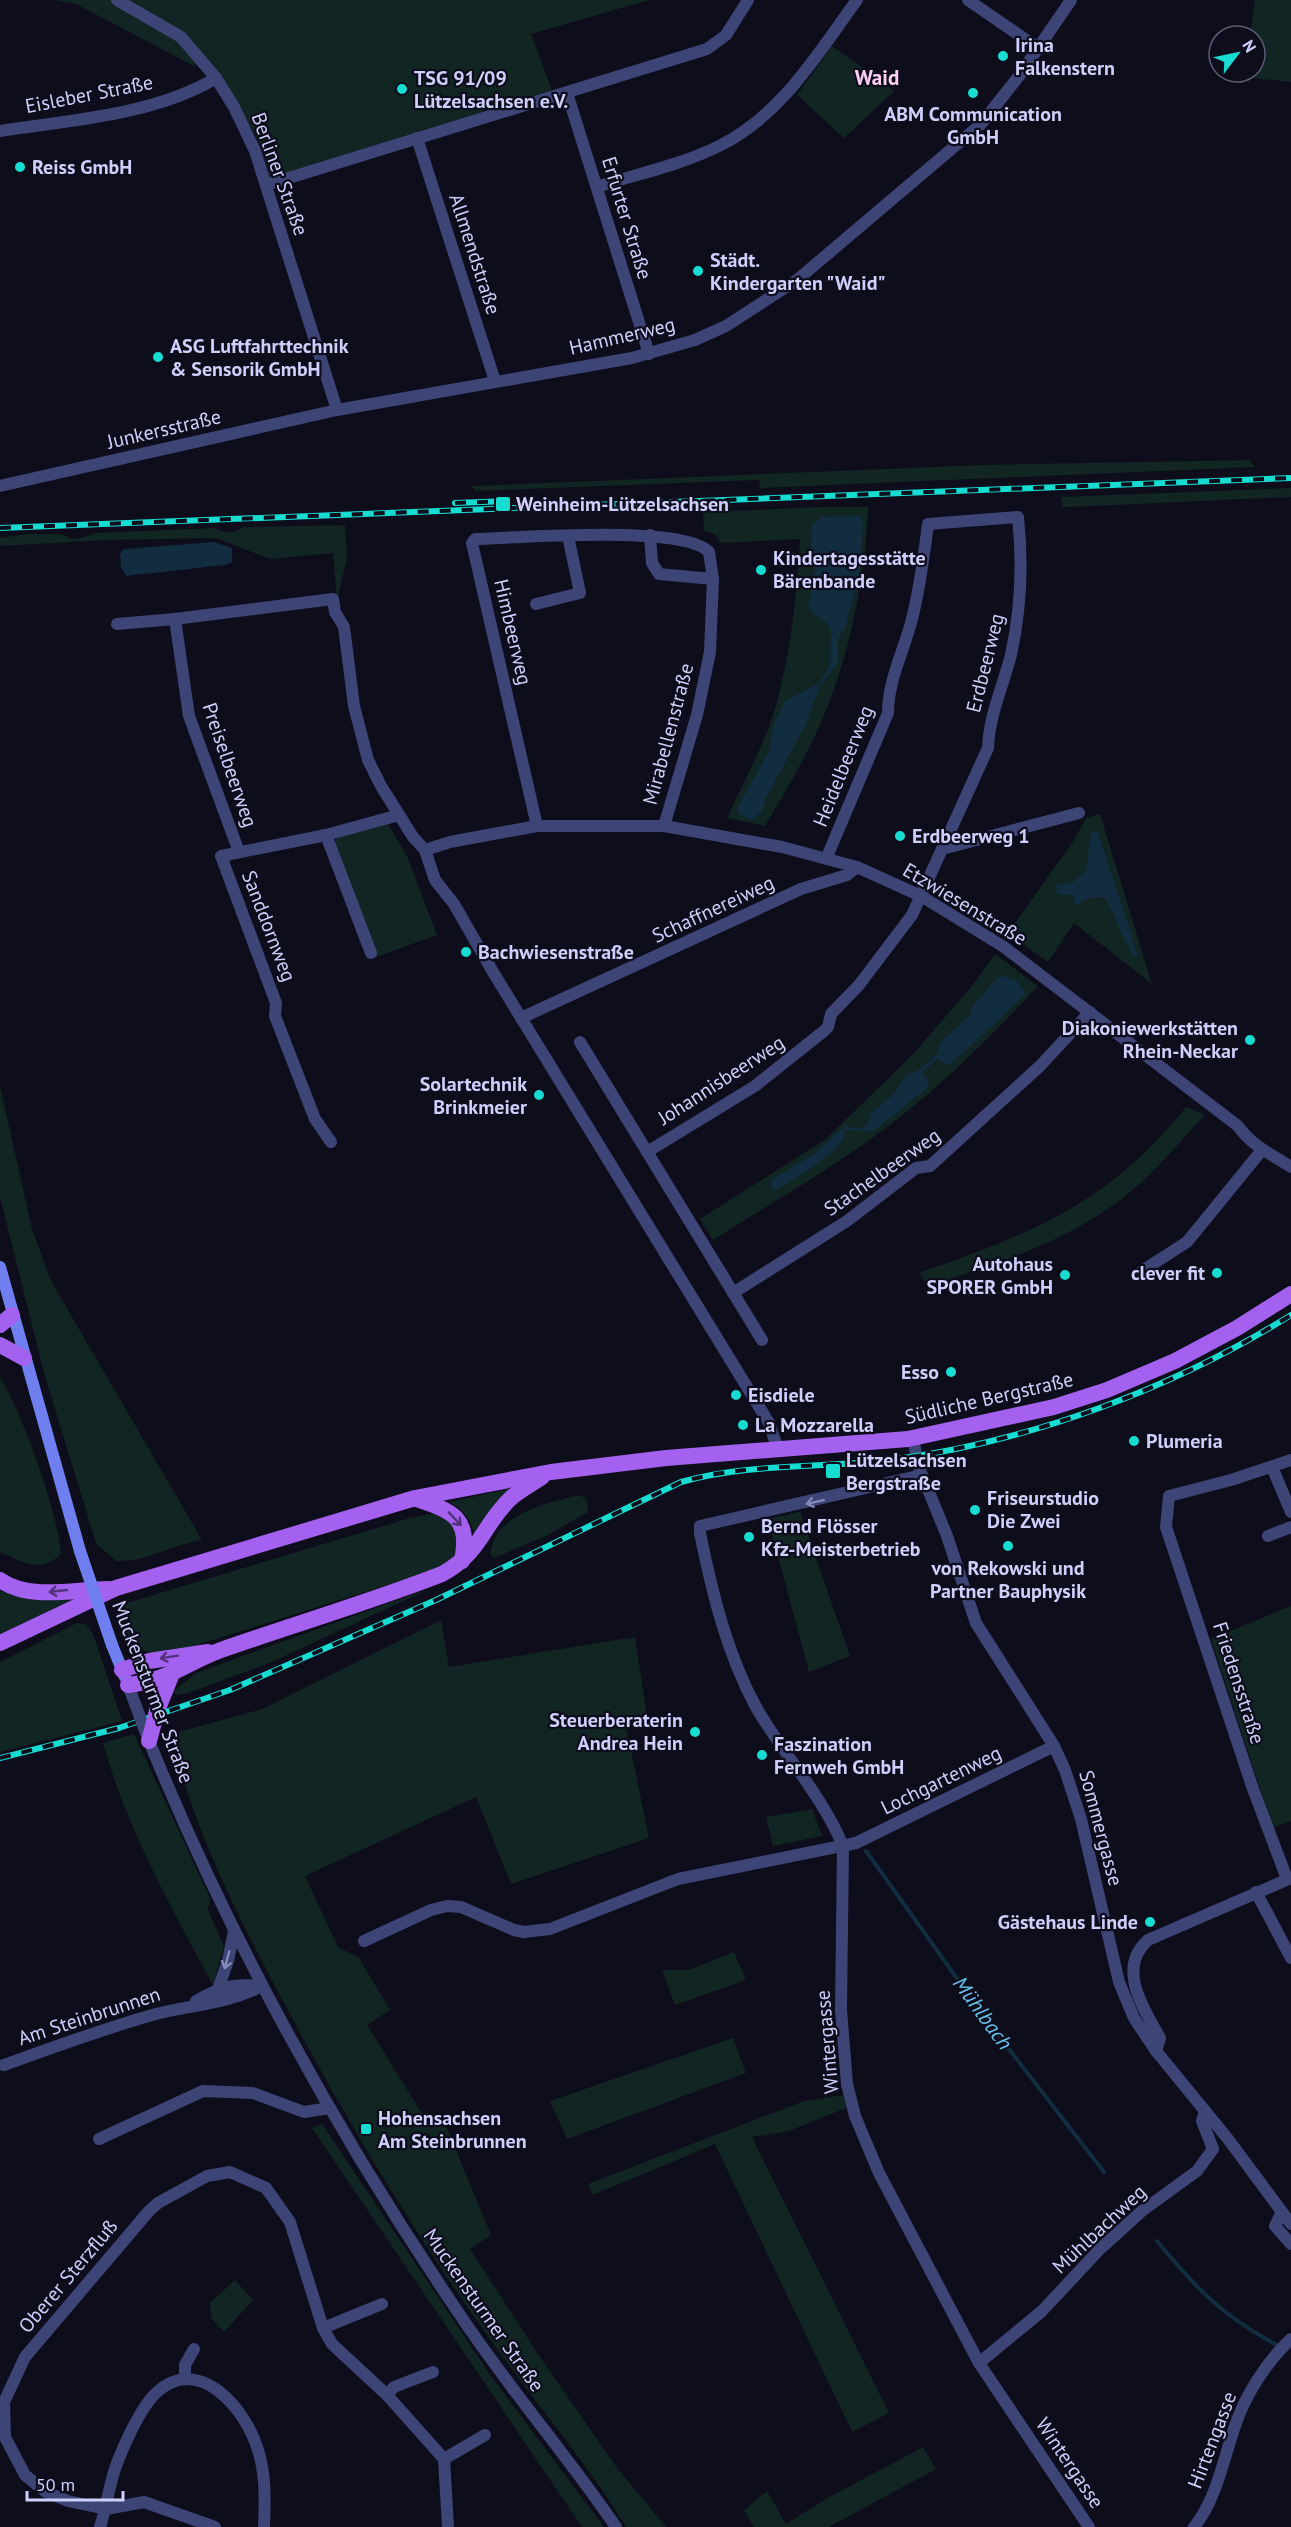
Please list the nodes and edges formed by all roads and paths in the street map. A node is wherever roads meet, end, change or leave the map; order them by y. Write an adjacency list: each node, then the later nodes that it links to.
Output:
1 (117, 0): 7 (street, Berliner Straße)
2 (748, 0): 8 (street)
3 (857, 0): 12 (street)
4 (968, 0): 6 (street)
5 (1071, 0): 6 (street, Hammerweg)
6 (1038, 48): 13 (street, Hammerweg)
7 (216, 78): 9 (street, Eisleber Straße); 11 (street, Berliner Straße)
8 (567, 93): 10 (street); 12 (street, Erfurter Straße)
9 (0, 131)
10 (417, 138): 11 (street); 14 (street, Allmendstraße)
11 (266, 185): 15 (street, Berliner Straße)
12 (597, 186): 13 (street, Erfurter Straße)
13 (649, 354): 14 (street, Hammerweg)
14 (495, 381): 15 (street, Hammerweg)
15 (337, 410): 16 (street, Junkersstraße)
16 (0, 486)
17 (976, 520): 29 (street, Erdbeerweg); 32 (street, Heidelbeerweg)
18 (568, 536): 19 (street, Himbeerweg); 21 (street, Himbeerweg); 26 (street, Himbeerweg)
19 (650, 536): 20 (street, Mirabellenstraße); 20 (street)
20 (713, 579): 27 (street, Mirabellenstraße)
21 (536, 604)
22 (175, 619): 23 (street); 25 (street); 31 (street, Preiselbeerweg)
23 (117, 624)
24 (1079, 813): 29 (street)
25 (399, 814): 28 (street, Sanddornweg); 30 (street)
26 (537, 826): 27 (street, Etzwiesenstraße); 30 (street, Etzwiesenstraße)
27 (664, 826): 32 (street, Etzwiesenstraße)
28 (326, 835): 31 (street, Sanddornweg); 35 (street)
29 (942, 849): 34 (street, Erdbeerweg)
30 (424, 850): 37 (street)
31 (239, 852): 39 (street, Sanddornweg)
32 (826, 859): 33 (street, Etzwiesenstraße)
33 (857, 867): 34 (street, Etzwiesenstraße); 37 (street, Schaffnereiweg)
34 (921, 896): 36 (street, Etzwiesenstraße); 41 (street, Johannisbeerweg)
35 (371, 953)
36 (1090, 1012): 40 (street, Etzwiesenstraße); 45 (street, Stachelbeerweg)
37 (521, 1018): 52 (street)
38 (580, 1042): 41 (street, Johannisbeerweg)
39 (331, 1142)
40 (1262, 1150): 42 (street, Etzwiesenstraße); 44 (street)
41 (647, 1152): 45 (street, Johannisbeerweg)
42 (1288, 1164)
43 (0, 1267): 47 (main road, Muckensturmer Straße)
44 (1142, 1271)
45 (733, 1293): 48 (street)
46 (1291, 1294): 51 (main road, Südliche Bergstraße)
47 (6, 1314): 50 (main road, Muckensturmer Straße)
48 (762, 1340)
49 (0, 1345): 50 (main road)
50 (24, 1358): 67 (main road, Muckensturmer Straße, bridge)
51 (910, 1439): 52 (main road, Südliche Bergstraße); 56 (street, Sommergasse)
52 (778, 1450): 55 (main road, Südliche Bergstraße)
53 (1291, 1460): 54 (street)
54 (1272, 1467): 58 (street); 71 (street, Friedensstraße)
55 (550, 1472): 57 (main road, Südliche Bergstraße); 61 (main road)
56 (922, 1475): 69 (street, Sommergasse); 70 (street, Wintergasse, one-way to 70)
57 (415, 1498): 61 (main road, one-way to 61); 63 (main road, Südliche Bergstraße)
58 (1291, 1512)
59 (1291, 1527): 60 (street)
60 (1268, 1536)
61 (462, 1561): 65 (main road)
62 (0, 1580): 63 (main road, one-way to 62)
63 (116, 1588): 64 (main road)
64 (0, 1643)
65 (218, 1651): 66 (main road); 67 (main road, one-way to 67)
66 (171, 1676): 67 (main road); 68 (main road, bridge)
67 (125, 1677): 68 (street, Muckensturmer Straße, bridge)
68 (149, 1741): 73 (street, Muckensturmer Straße)
69 (1054, 1746): 70 (street, Lochgartenweg); 79 (street, Sommergasse)
70 (843, 1846): 74 (street, Lochgartenweg); 91 (street, Wintergasse)
71 (1289, 1878): 72 (street)
72 (1256, 1893): 75 (street); 79 (street)
73 (234, 1931): 76 (street, Muckensturmer Straße); 77 (street, one-way to 77)
74 (364, 1941)
75 (1291, 1958)
76 (262, 1986): 77 (street, Am Steinbrunnen); 78 (street, Am Steinbrunnen); 81 (street, Muckensturmer Straße)
77 (218, 1989): 78 (street, Am Steinbrunnen)
78 (187, 2006): 80 (street, Am Steinbrunnen)
79 (1156, 2051): 82 (street, Sommergasse)
80 (4, 2065)
81 (330, 2108): 83 (street); 102 (street, Muckensturmer Straße)
82 (1205, 2111): 84 (street, Sommergasse); 91 (street, Mühlbachweg)
83 (99, 2139)
84 (1281, 2214): 85 (street, Sommergasse); 86 (street)
85 (1291, 2224)
86 (1291, 2244)
87 (382, 2304): 88 (street)
88 (323, 2328): 94 (street, Oberer Sterzfluß); 97 (street, Oberer Sterzfluß)
89 (1285, 2345): 104 (street, Hirtengasse)
90 (194, 2349): 93 (street)
91 (979, 2363): 103 (street, Wintergasse)
92 (433, 2372): 94 (street)
93 (185, 2379): 97 (street); 100 (street)
94 (387, 2395): 96 (street, Oberer Sterzfluß)
95 (485, 2435): 96 (street)
96 (444, 2459): 101 (street)
97 (106, 2509): 98 (street); 99 (street, Oberer Sterzfluß)
98 (100, 2527)
99 (215, 2527)
100 (264, 2527)
101 (447, 2527)
102 (616, 2527)
103 (1089, 2527)
104 (1194, 2527)

